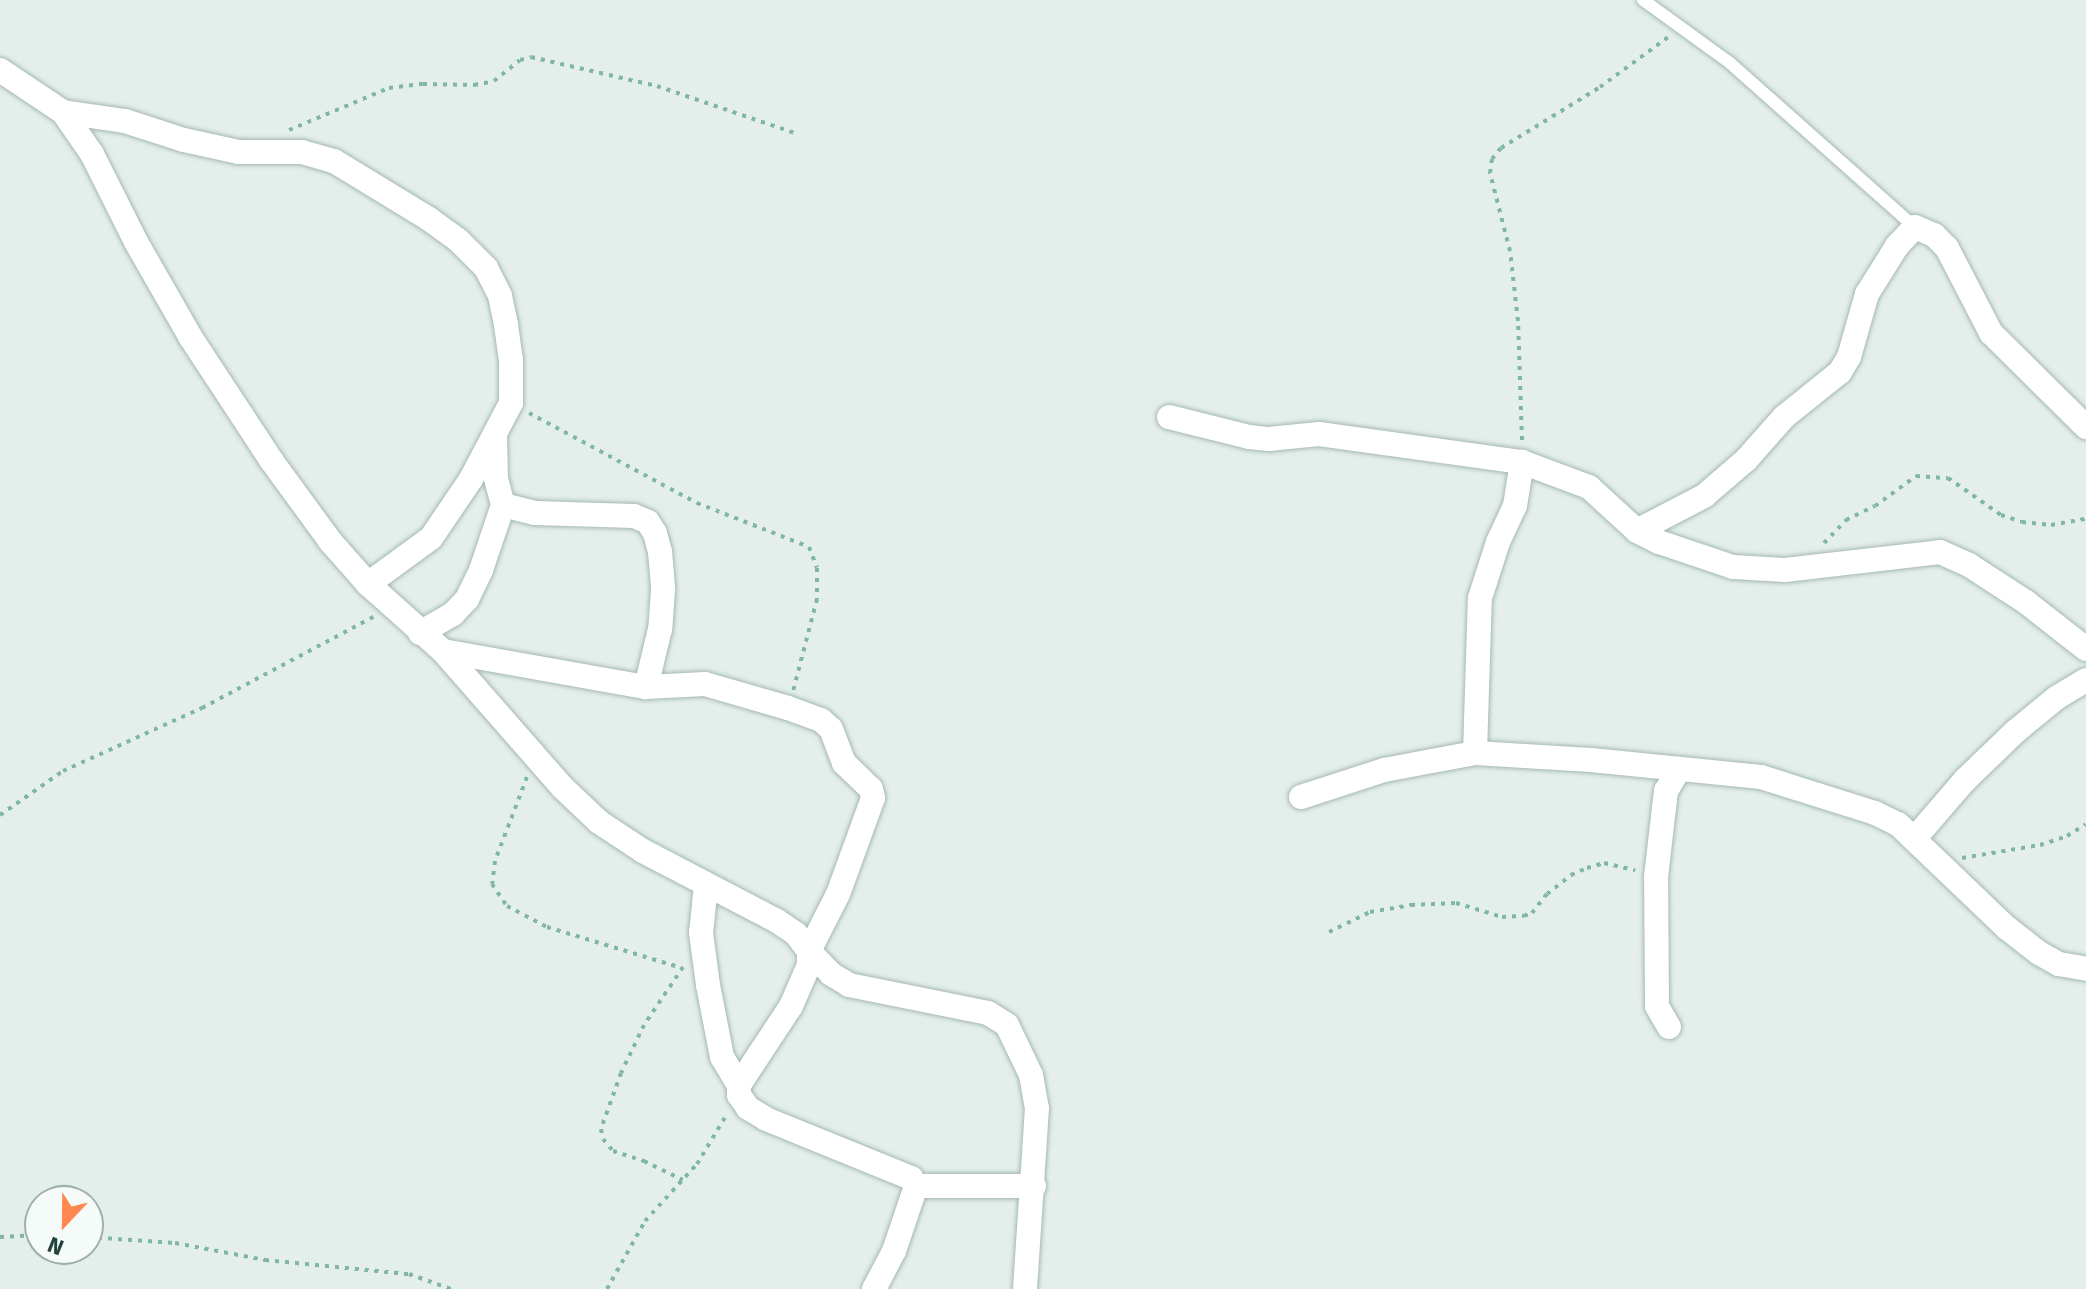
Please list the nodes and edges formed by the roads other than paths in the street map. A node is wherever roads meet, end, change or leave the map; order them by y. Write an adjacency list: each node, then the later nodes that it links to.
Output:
1 (1643, 0): 4 (lane)
2 (0, 70): 3 (street)
3 (63, 112): 7 (street); 11 (street)
4 (1915, 227): 6 (street); 10 (street)
5 (1169, 417): 8 (street)
6 (2086, 427)
7 (495, 436): 9 (street); 11 (street)
8 (1522, 462): 10 (street); 17 (street)
9 (503, 505): 12 (street); 16 (street)
10 (1637, 531): 13 (street)
11 (368, 584): 12 (street)
12 (420, 633): 14 (street)
13 (2086, 649)
14 (443, 651): 16 (street); 21 (street)
15 (2086, 680): 20 (street)
16 (646, 687): 22 (street)
17 (1475, 753): 18 (street); 19 (street)
18 (1679, 769): 20 (street); 24 (street)
19 (1301, 797)
20 (1915, 838): 23 (street)
21 (706, 885): 22 (street); 25 (street)
22 (809, 951): 25 (street); 27 (street)
23 (2086, 969)
24 (1669, 1027)
25 (739, 1090): 26 (street)
26 (916, 1186): 27 (street); 28 (street)
27 (1034, 1186): 29 (street)
28 (874, 1289)
29 (1025, 1289)

